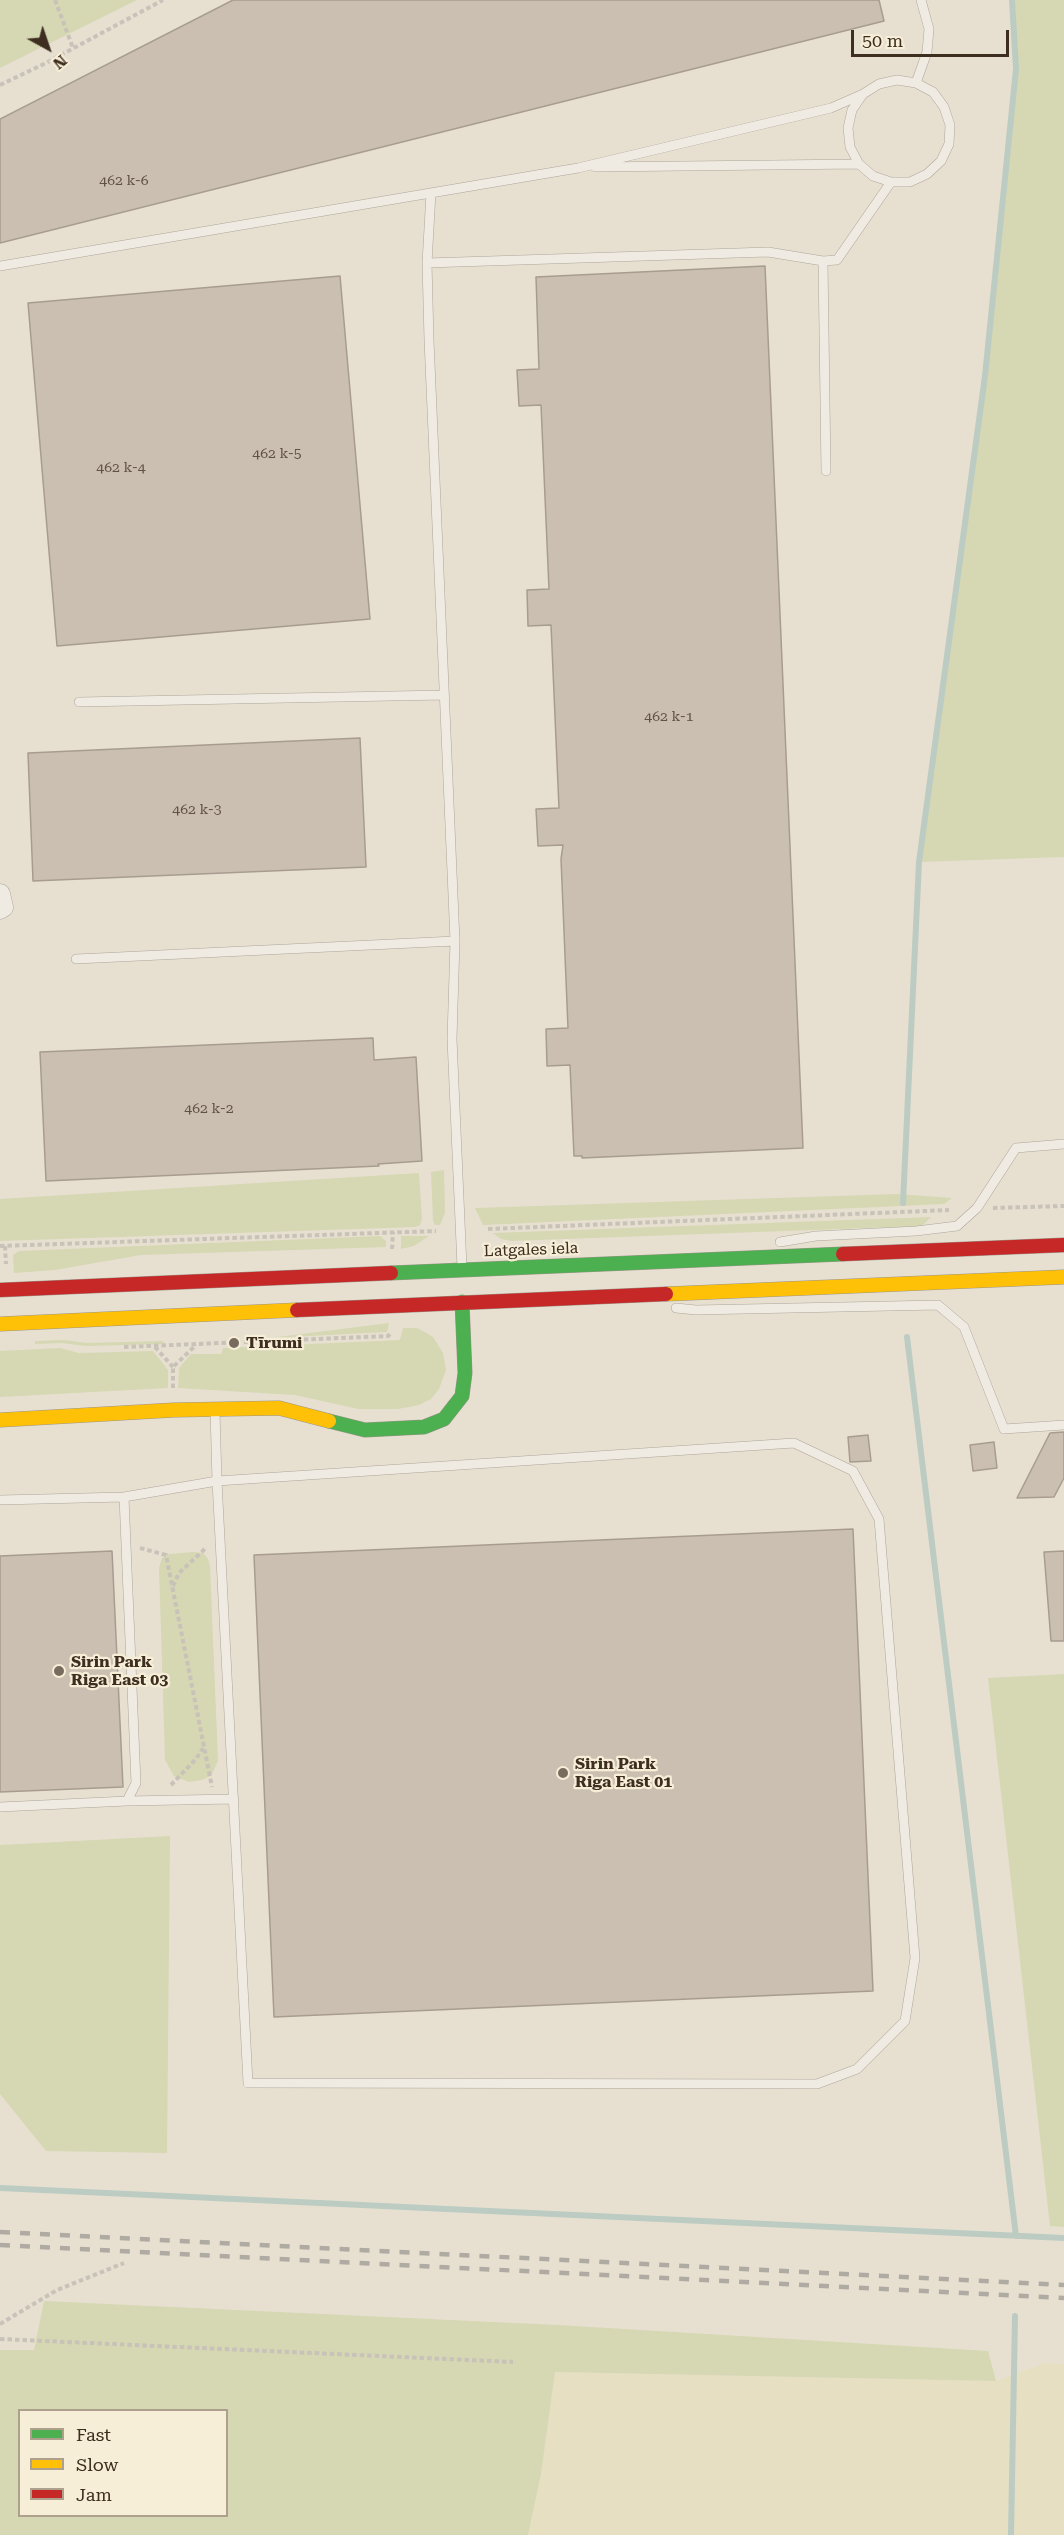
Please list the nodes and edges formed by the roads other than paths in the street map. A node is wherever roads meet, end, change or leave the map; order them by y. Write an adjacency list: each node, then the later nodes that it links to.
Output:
1 (921, 0): 2 (lane)
2 (916, 83): 3 (lane); 6 (lane)
3 (863, 94): 4 (lane); 5 (lane)
4 (859, 164): 5 (lane); 6 (lane)
5 (578, 168): 7 (lane)
6 (891, 182): 8 (lane)
7 (431, 193): 9 (lane); 10 (lane)
8 (823, 261): 9 (lane); 11 (lane)
9 (427, 263): 12 (lane)
10 (0, 266)
11 (826, 471)
12 (444, 695): 13 (lane); 16 (lane)
13 (79, 702)
14 (0, 894): 15 (street)
15 (0, 909)
16 (455, 941): 17 (lane); 22 (lane)
17 (76, 959)
18 (1064, 1144): 20 (lane)
19 (1064, 1245): 20 (main road, Latgales iela)
20 (753, 1257): 22 (main road, Latgales iela)
21 (1064, 1277): 24 (main road, Latgales iela)
22 (462, 1285): 23 (main road, Latgales iela); 24 (main road, Latgales iela); 25 (main road, Latgales iela); 26 (main road)
23 (0, 1290)
24 (640, 1295): 28 (lane, Latgales iela)
25 (0, 1324)
26 (215, 1409): 27 (main road); 29 (lane)
27 (0, 1420)
28 (1064, 1425)
29 (217, 1481): 30 (lane); 32 (lane); 32 (lane)
30 (124, 1497): 31 (lane); 33 (lane)
31 (0, 1500)
32 (234, 1798): 33 (lane)
33 (127, 1801): 34 (lane)
34 (0, 1807)

